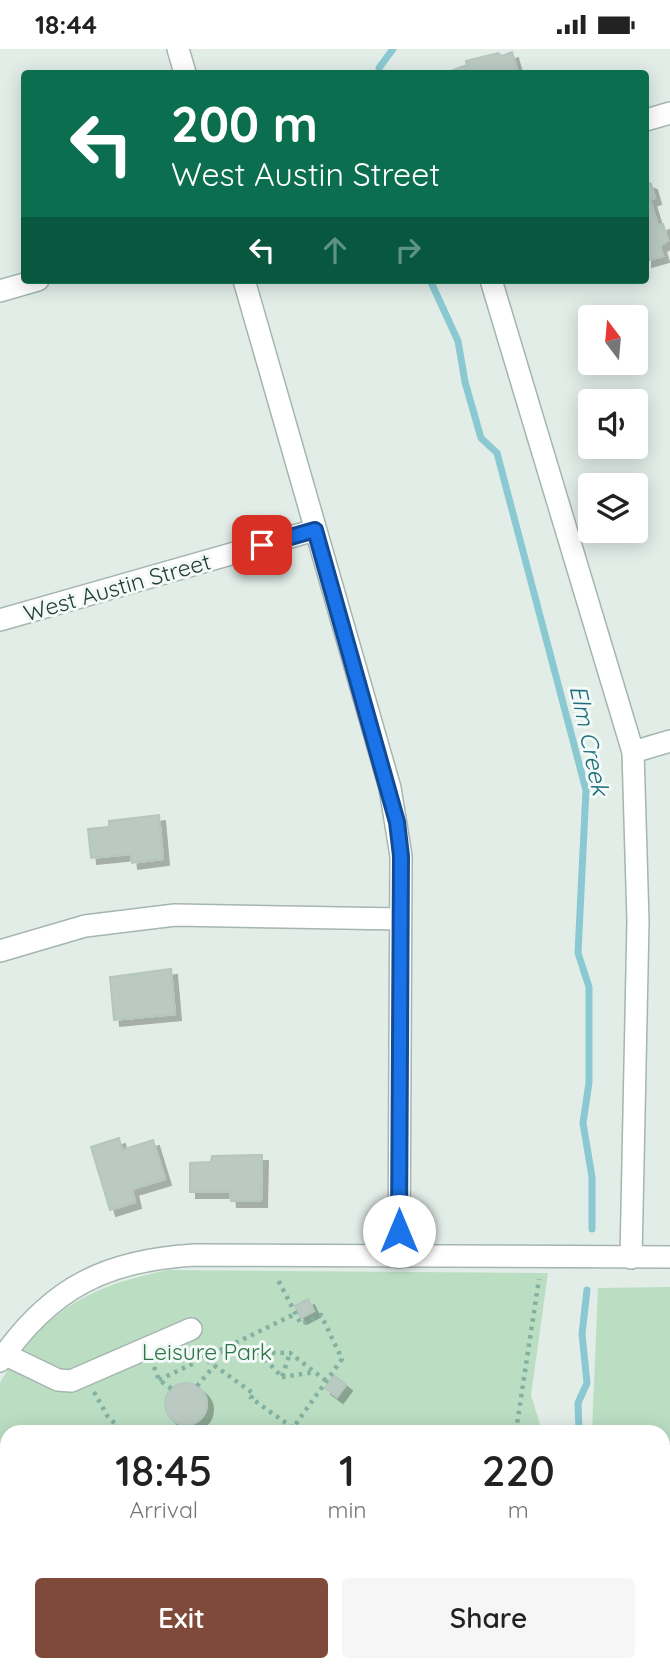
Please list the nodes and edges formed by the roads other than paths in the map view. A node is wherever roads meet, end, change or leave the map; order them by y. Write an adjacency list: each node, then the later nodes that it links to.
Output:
1 (178, 49): 2 (street)
2 (184, 70)
3 (670, 113): 4 (street)
4 (649, 119)
5 (24, 284): 8 (street)
6 (245, 284): 9 (street)
7 (492, 284): 12 (street)
8 (0, 291)
9 (315, 530): 10 (street, West Austin Street); 13 (street)
10 (0, 620)
11 (670, 741): 12 (street)
12 (633, 753): 17 (street)
13 (400, 919): 14 (street); 15 (street)
14 (0, 951)
15 (399, 1257): 17 (street); 19 (street)
16 (670, 1257): 17 (street)
17 (631, 1258)
18 (191, 1329): 19 (street)
19 (2, 1357)

